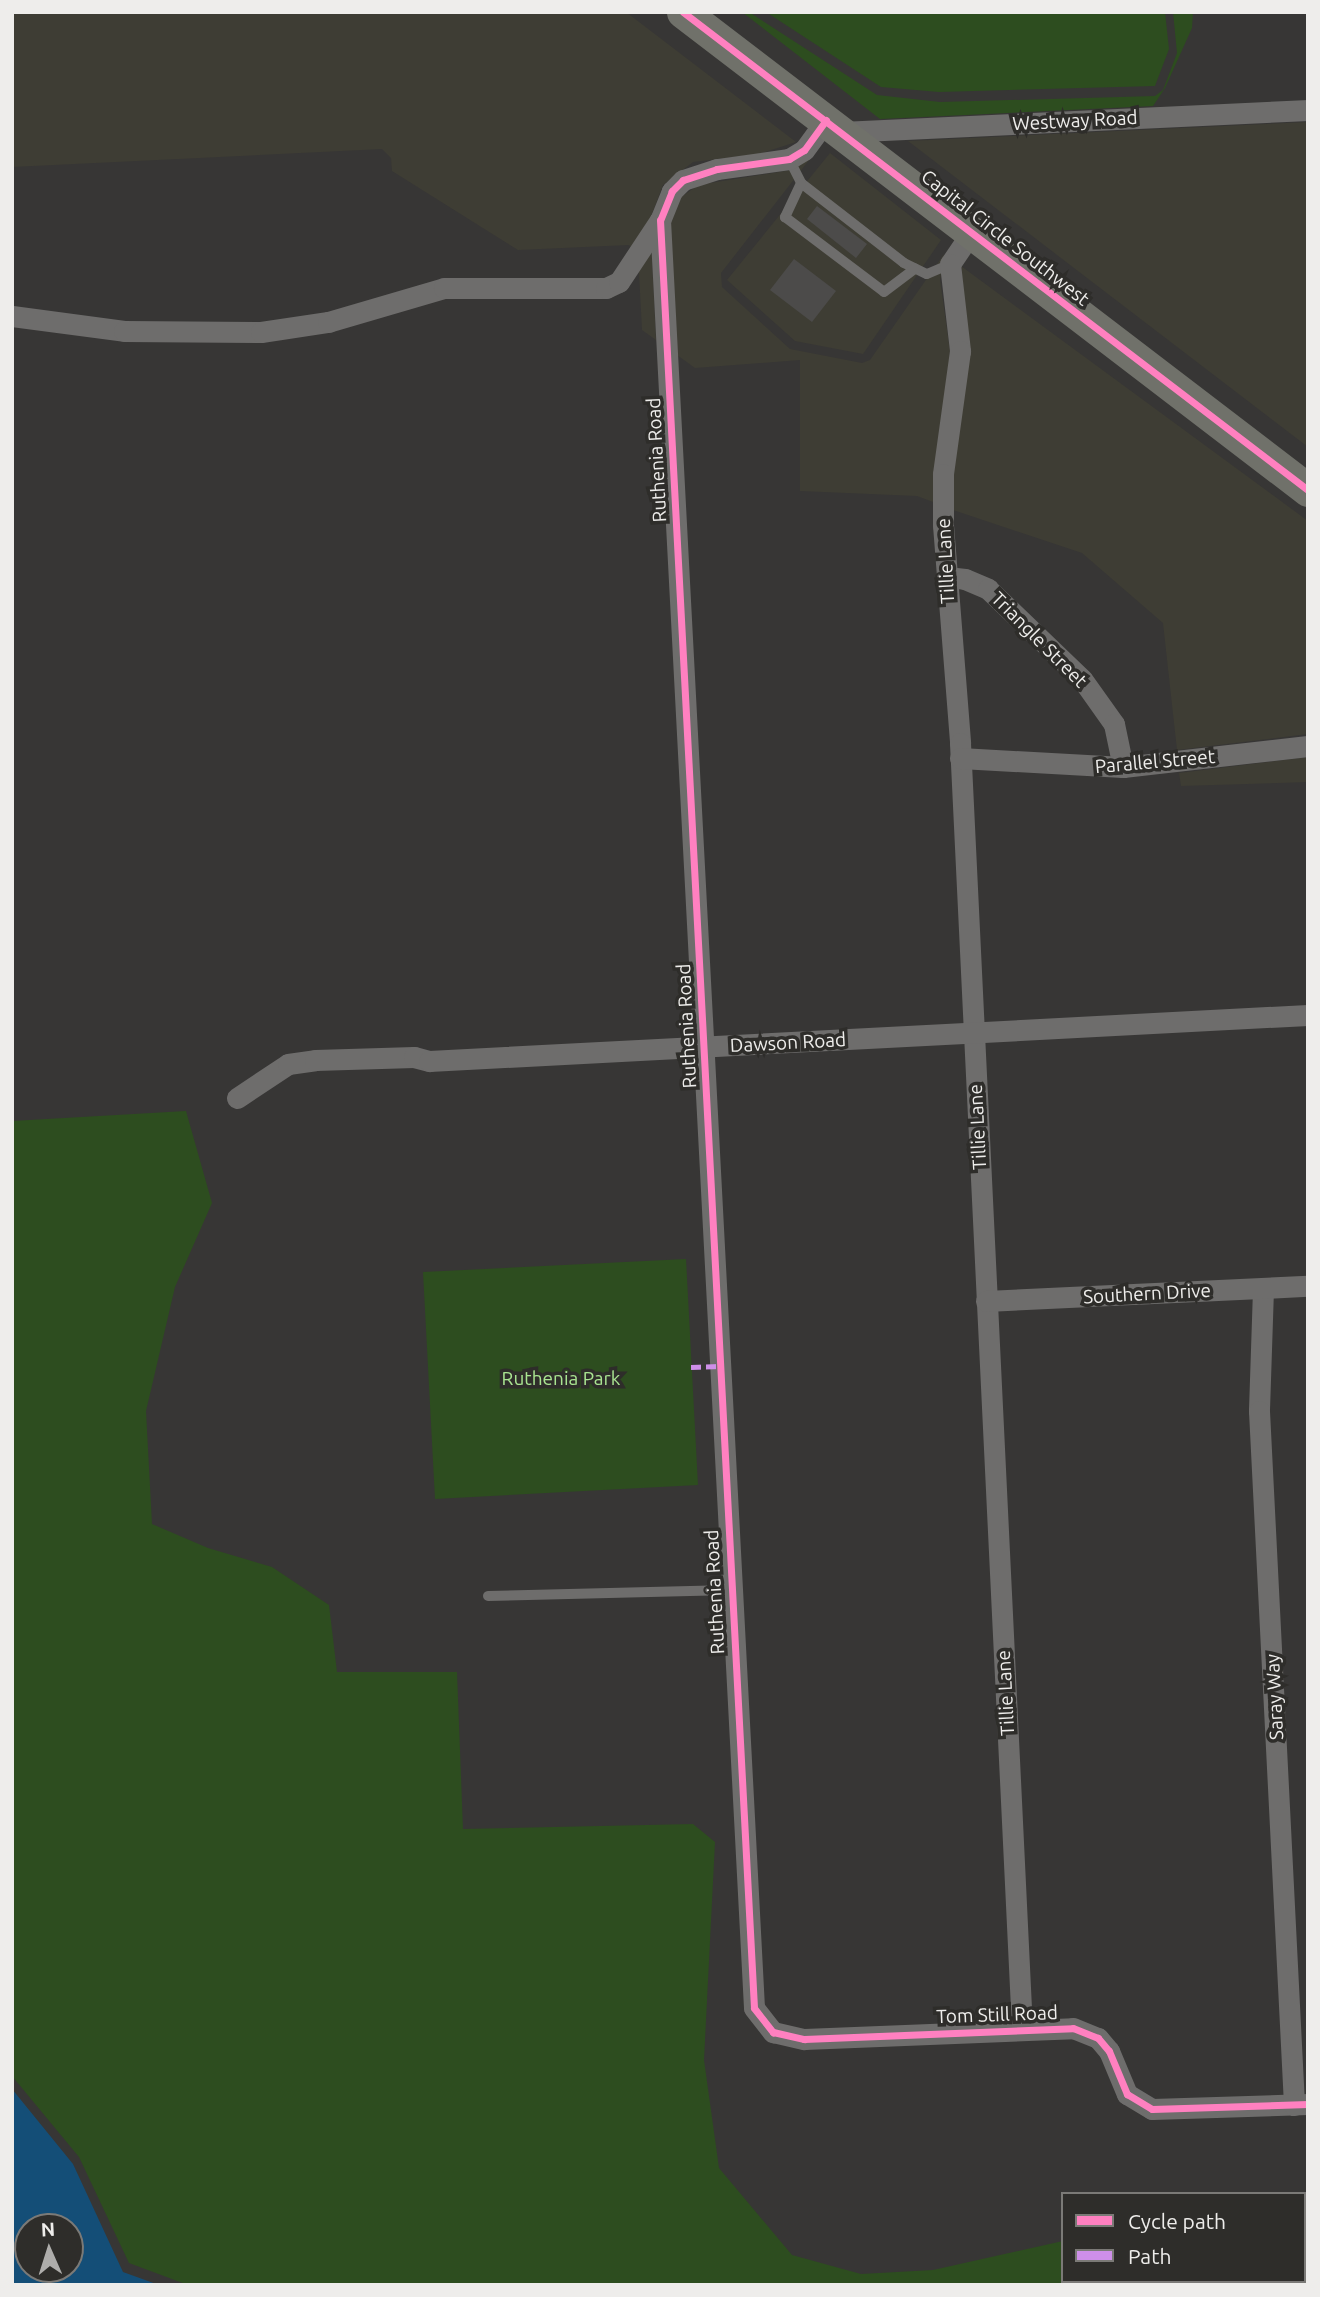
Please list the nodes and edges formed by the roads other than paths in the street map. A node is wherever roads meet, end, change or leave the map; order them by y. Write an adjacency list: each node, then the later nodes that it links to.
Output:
1 (683, 12): 3 (main road, Capital Circle Southwest)
2 (1308, 110): 3 (street, Westway Road)
3 (833, 126): 4 (street); 7 (main road, Capital Circle Southwest)
4 (789, 159): 5 (lane); 6 (street)
5 (800, 183): 9 (lane); 9 (lane)
6 (660, 219): 10 (street); 18 (street, Ruthenia Road)
7 (971, 233): 8 (street); 11 (main road, Capital Circle Southwest)
8 (950, 264): 9 (lane); 12 (street, Tillie Lane)
9 (915, 269)
10 (12, 316)
11 (1308, 490)
12 (947, 577): 14 (street, Tillie Lane); 15 (street, Triangle Street)
13 (1308, 746): 15 (street, Parallel Street)
14 (960, 758): 15 (street, Parallel Street); 17 (street, Tillie Lane)
15 (1124, 767)
16 (1308, 1015): 17 (street, Dawson Road)
17 (973, 1033): 18 (street, Dawson Road); 22 (street, Tillie Lane)
18 (704, 1047): 19 (street, Dawson Road); 23 (street, Ruthenia Road)
19 (237, 1098)
20 (1308, 1286): 21 (street, Southern Drive)
21 (1263, 1289): 22 (street, Southern Drive); 27 (street, Saray Way)
22 (986, 1301): 25 (street, Tillie Lane)
23 (731, 1590): 24 (lane); 26 (street, Ruthenia Road)
24 (488, 1596)
25 (1022, 2030): 26 (street, Tom Still Road); 27 (street, Tom Still Road)
26 (773, 2032)
27 (1301, 2104)

